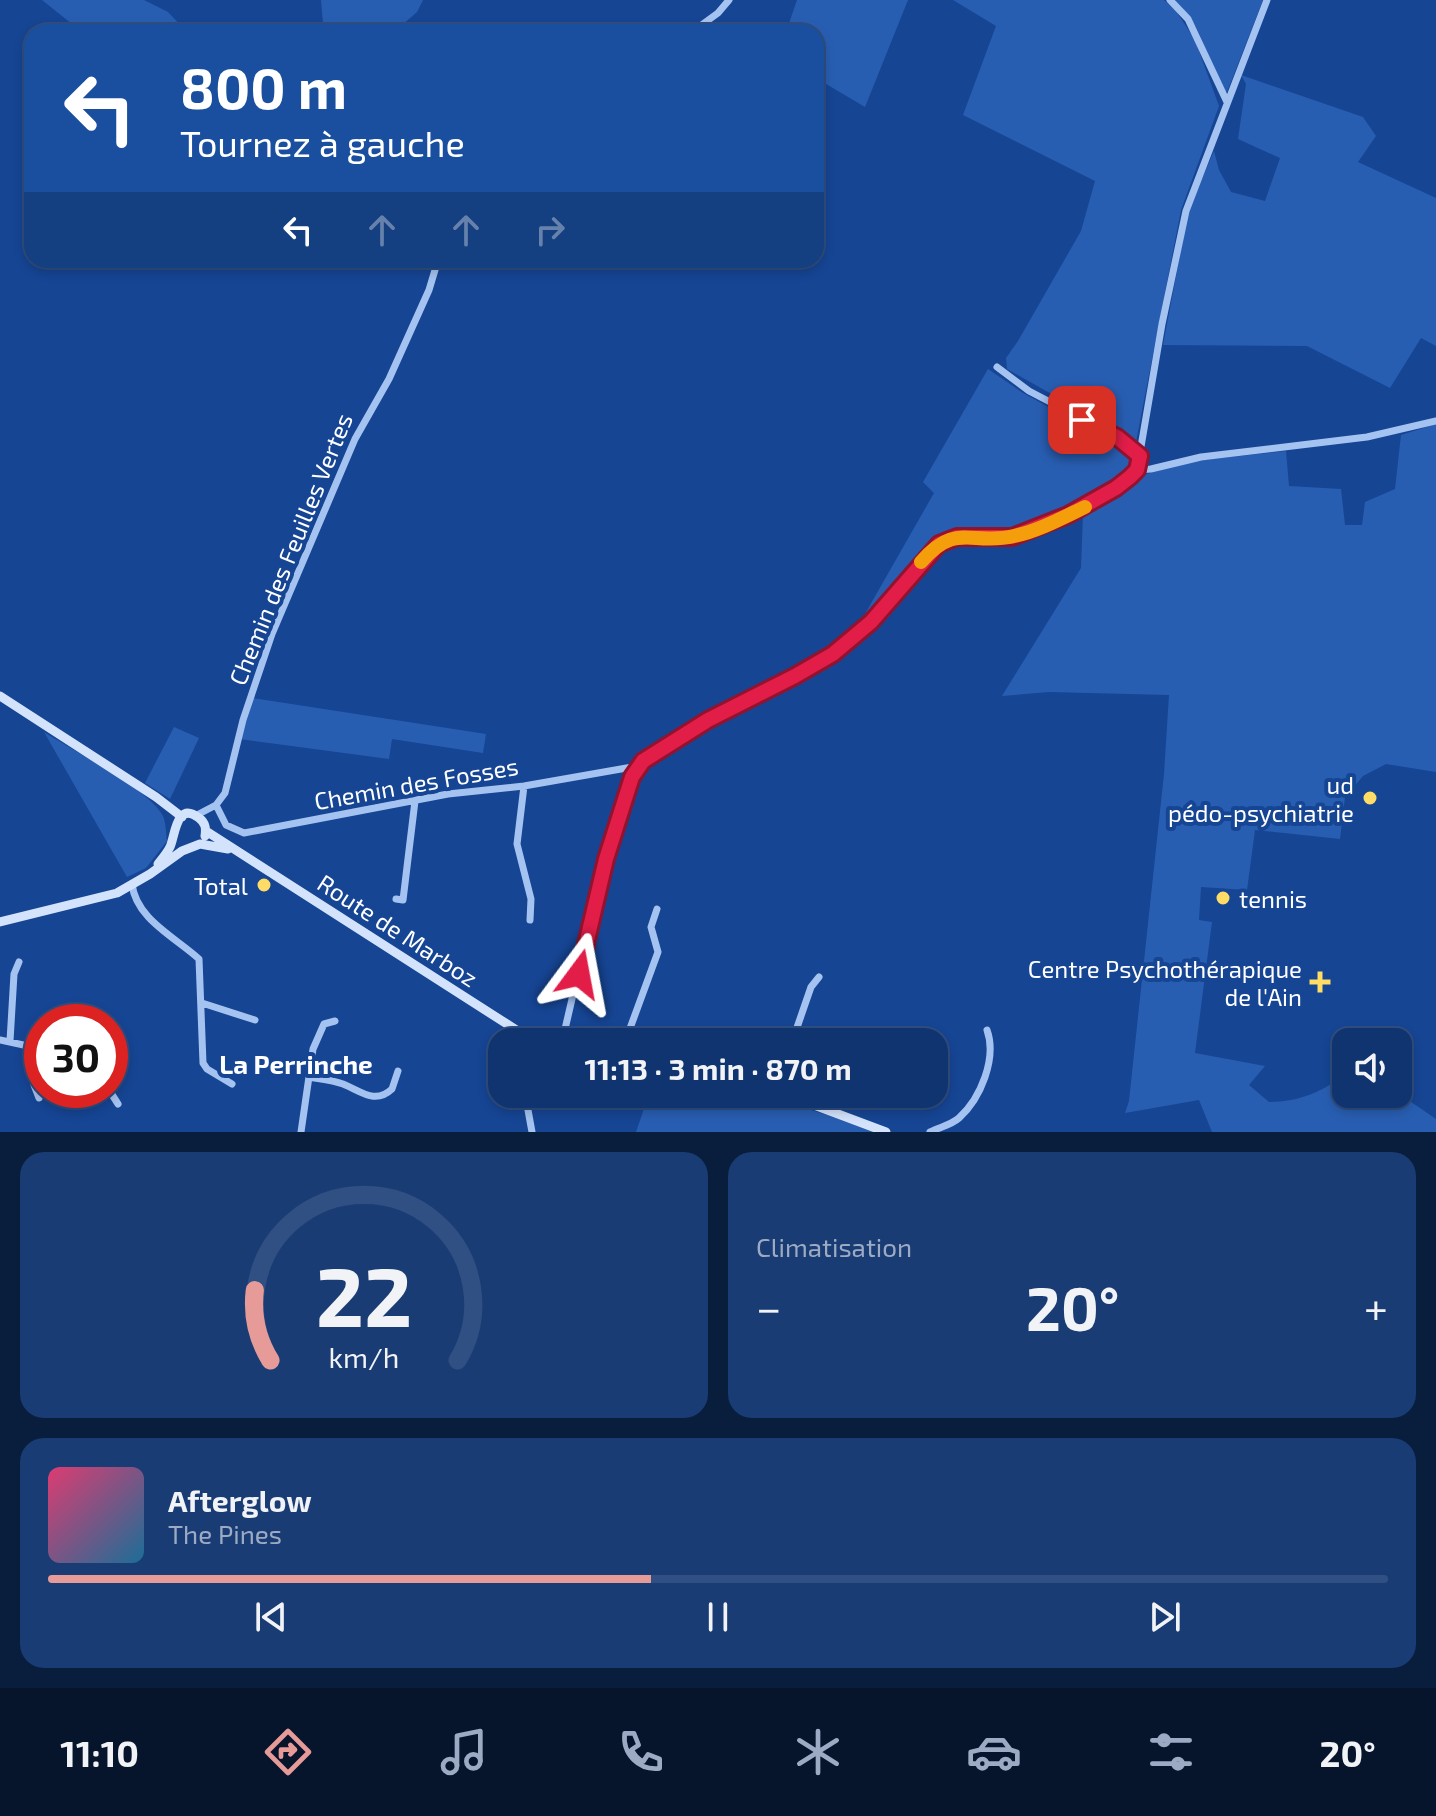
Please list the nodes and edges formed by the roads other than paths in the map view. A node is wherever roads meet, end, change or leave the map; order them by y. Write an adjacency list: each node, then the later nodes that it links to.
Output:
1 (729, 0): 4 (street)
2 (1170, 0): 5 (street)
3 (1267, 0): 5 (street)
4 (703, 24)
5 (1228, 102): 9 (street)
6 (436, 268): 15 (street, Chemin des Feuilles Vertes)
7 (997, 367): 9 (street)
8 (1436, 421): 10 (street)
9 (1140, 456): 10 (street)
10 (1137, 470): 12 (street)
11 (0, 696): 18 (main road)
12 (638, 766): 13 (street, Chemin des Fosses); 35 (street)
13 (524, 786): 14 (street, Chemin des Fosses); 27 (street)
14 (415, 801): 15 (street, Chemin des Fosses); 25 (street)
15 (216, 805): 16 (street)
16 (208, 811): 17 (street); 19 (street)
17 (195, 816): 18 (main road); 19 (main road)
18 (179, 820): 20 (main road)
19 (205, 828): 21 (main road); 23 (main road, Route de Marboz)
20 (174, 836): 22 (main road); 24 (main road)
21 (200, 844): 22 (main road); 23 (main road, Route de Marboz)
22 (188, 847): 24 (main road)
23 (239, 853): 34 (main road, Route de Marboz)
24 (136, 882): 28 (main road); 31 (street)
25 (396, 899)
26 (657, 909): 36 (street)
27 (530, 920)
28 (0, 922)
29 (19, 962): 40 (street)
30 (819, 977): 37 (street)
31 (202, 1003): 32 (street); 44 (street)
32 (255, 1020)
33 (335, 1021): 43 (street)
34 (513, 1028)
35 (566, 1028)
36 (630, 1028)
37 (797, 1028)
38 (987, 1030): 50 (street)
39 (0, 1040): 40 (street)
40 (10, 1041): 41 (street)
41 (24, 1045)
42 (398, 1071): 43 (street)
43 (309, 1077): 47 (street)
44 (232, 1084)
45 (528, 1108): 48 (street)
46 (822, 1108): 49 (main road)
47 (301, 1132)
48 (532, 1132)
49 (886, 1132)
50 (930, 1132)

